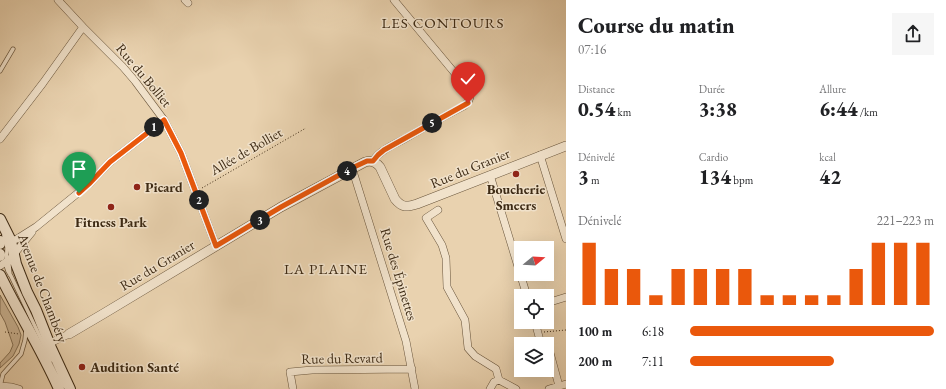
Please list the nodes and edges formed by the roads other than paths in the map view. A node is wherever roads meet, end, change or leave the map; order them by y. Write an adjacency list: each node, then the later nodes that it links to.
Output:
1 (58, 0): 3 (street, Rue du Bolliet)
2 (394, 0): 10 (street)
3 (83, 27): 6 (street, Rue du Bolliet); 7 (street)
4 (13, 49): 5 (lane)
5 (0, 72)
6 (164, 120): 15 (street); 18 (street, Rue du Bolliet)
7 (0, 139)
8 (566, 146): 9 (street, Rue du Granier)
9 (540, 155): 12 (street, Rue du Granier); 17 (street)
10 (373, 161): 11 (street, Rue du Granier); 12 (street, Rue du Granier)
11 (352, 168): 18 (street, Rue du Granier); 30 (street, Rue des Épinettes)
12 (490, 175): 22 (street)
13 (438, 210): 31 (street)
14 (0, 218): 19 (main road, Avenue de Chambéry)
15 (36, 227): 19 (street); 19 (street)
16 (0, 228): 19 (lane)
17 (566, 240)
18 (216, 246): 26 (street, Rue du Granier)
19 (5, 253): 21 (lane); 21 (lane); 27 (main road, Avenue de Chambéry)
20 (0, 275): 25 (main road, Avenue de Chambéry)
21 (10, 276): 25 (lane)
22 (526, 289)
23 (566, 297): 24 (street)
24 (554, 301)
25 (28, 329): 27 (lane); 28 (lane); 33 (lane); 35 (main road, Avenue de Chambéry)
26 (69, 334): 27 (street, Rue du Granier)
27 (47, 341): 36 (main road, Avenue de Chambéry)
28 (52, 362)
29 (554, 363): 32 (street)
30 (412, 369): 37 (street, Rue du Revard); 38 (street, Rue des Épinettes)
31 (499, 380): 39 (street); 40 (street)
32 (562, 385): 41 (street)
33 (0, 387): 34 (street)
34 (19, 389)
35 (59, 389)
36 (70, 389)
37 (293, 389)
38 (415, 389)
39 (490, 389)
40 (516, 389)
41 (549, 389)

